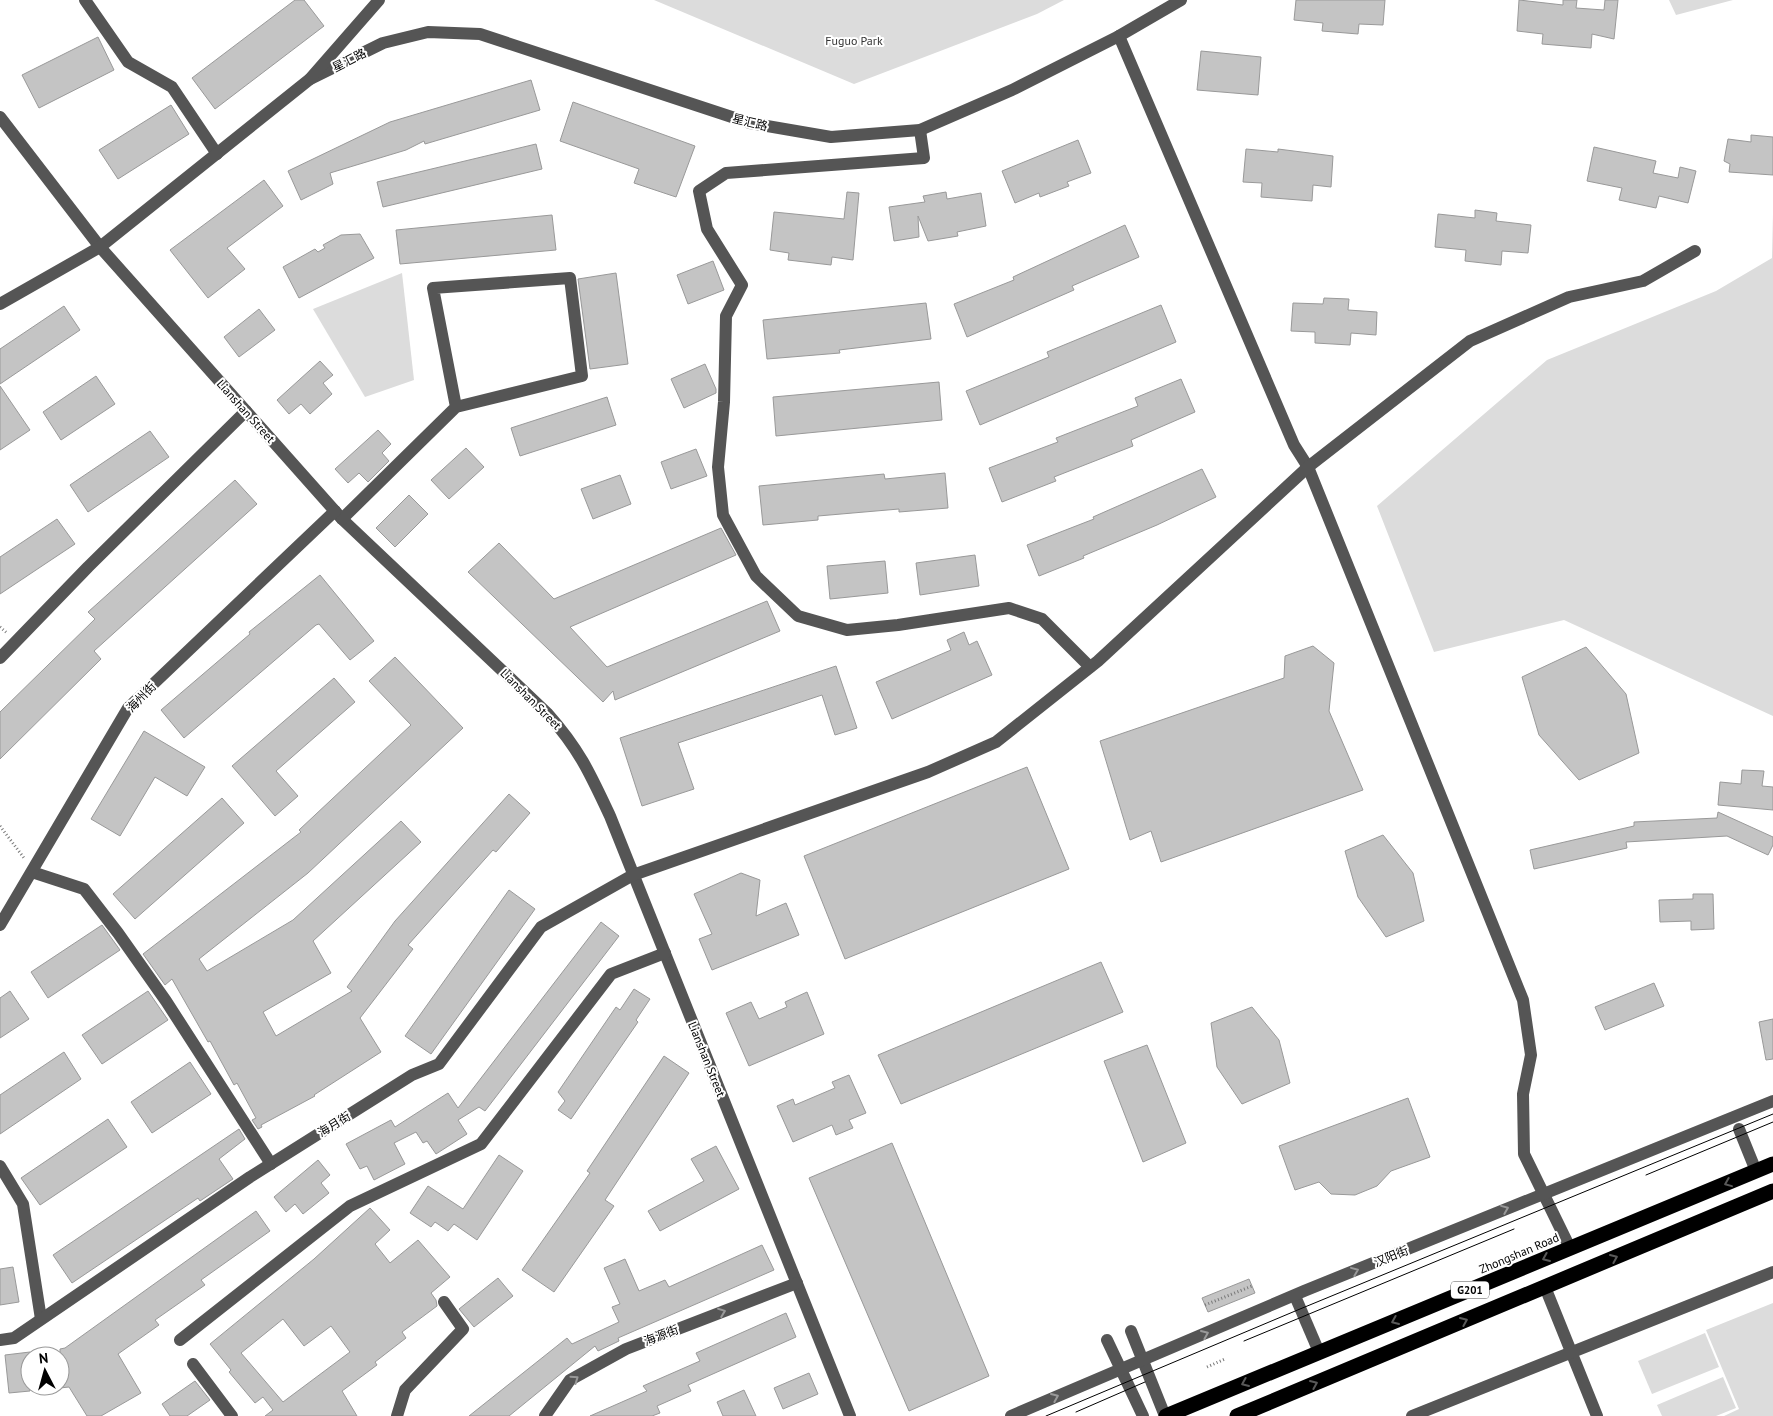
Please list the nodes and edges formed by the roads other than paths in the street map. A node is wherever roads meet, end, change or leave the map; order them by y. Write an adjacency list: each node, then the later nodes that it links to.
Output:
1 (85, 0): 8 (street)
2 (379, 0): 5 (street)
3 (1181, 0): 4 (street, 星汇路)
4 (1119, 36): 7 (street, 星汇路); 14 (street)
5 (310, 79): 7 (street, 星汇路); 8 (street)
6 (0, 117): 9 (street, Lianshan Street)
7 (920, 130): 17 (street)
8 (216, 154): 9 (street)
9 (100, 248): 11 (street); 13 (street, Lianshan Street)
10 (1695, 251): 14 (street, 海月街)
11 (0, 304)
12 (456, 407): 12 (street); 15 (street, 海州街)
13 (246, 411): 15 (street, Lianshan Street); 16 (street)
14 (1308, 467): 17 (street, 海月街); 29 (street)
15 (339, 515): 18 (street, 海州街); 19 (street, Lianshan Street)
16 (0, 658)
17 (1090, 667): 19 (street, 海月街)
18 (34, 871): 20 (street, 海州街); 24 (street)
19 (633, 875): 21 (street, Lianshan Street); 24 (street, 海月街)
20 (0, 925)
21 (665, 953): 32 (street, Lianshan Street); 39 (street)
22 (1773, 1101): 29 (street, 汉阳街)
23 (1739, 1129): 27 (street)
24 (271, 1164): 36 (street, 海月街)
25 (1773, 1164): 27 (highway, Zhongshan Road / G201)
26 (0, 1166): 36 (street)
27 (1756, 1171): 30 (highway, Zhongshan Road / G201, one-way to 30)
28 (1773, 1191): 33 (highway, G201, one-way to 28)
29 (1545, 1194): 30 (street); 34 (street, 汉阳街, one-way to 29)
30 (1570, 1248): 41 (highway, Zhongshan Road / G201, one-way to 41)
31 (1773, 1272): 42 (street)
32 (797, 1283): 48 (street, 海源街, one-way to 32); 49 (street, Lianshan Street)
33 (1545, 1287): 42 (street); 53 (highway, G201, one-way to 33)
34 (1295, 1296): 41 (street); 43 (street, 汉阳街, one-way to 34)
35 (444, 1302): 47 (street)
36 (41, 1319): 38 (street, 海月街)
37 (1131, 1331): 43 (street)
38 (0, 1340)
39 (180, 1340)
40 (1107, 1340): 45 (street)
41 (1319, 1352): 52 (highway, Zhongshan Road / G201, one-way to 52)
42 (1572, 1352): 54 (street); 55 (street)
43 (1142, 1360): 45 (street, 汉阳街); 52 (street)
44 (193, 1364): 46 (street)
45 (1121, 1369): 50 (street, 汉阳街, one-way to 45); 51 (street)
46 (232, 1416)
47 (397, 1416)
48 (545, 1416)
49 (850, 1416)
50 (1011, 1416)
51 (1143, 1416)
52 (1166, 1416)
53 (1237, 1416)
54 (1412, 1416)
55 (1597, 1416)

